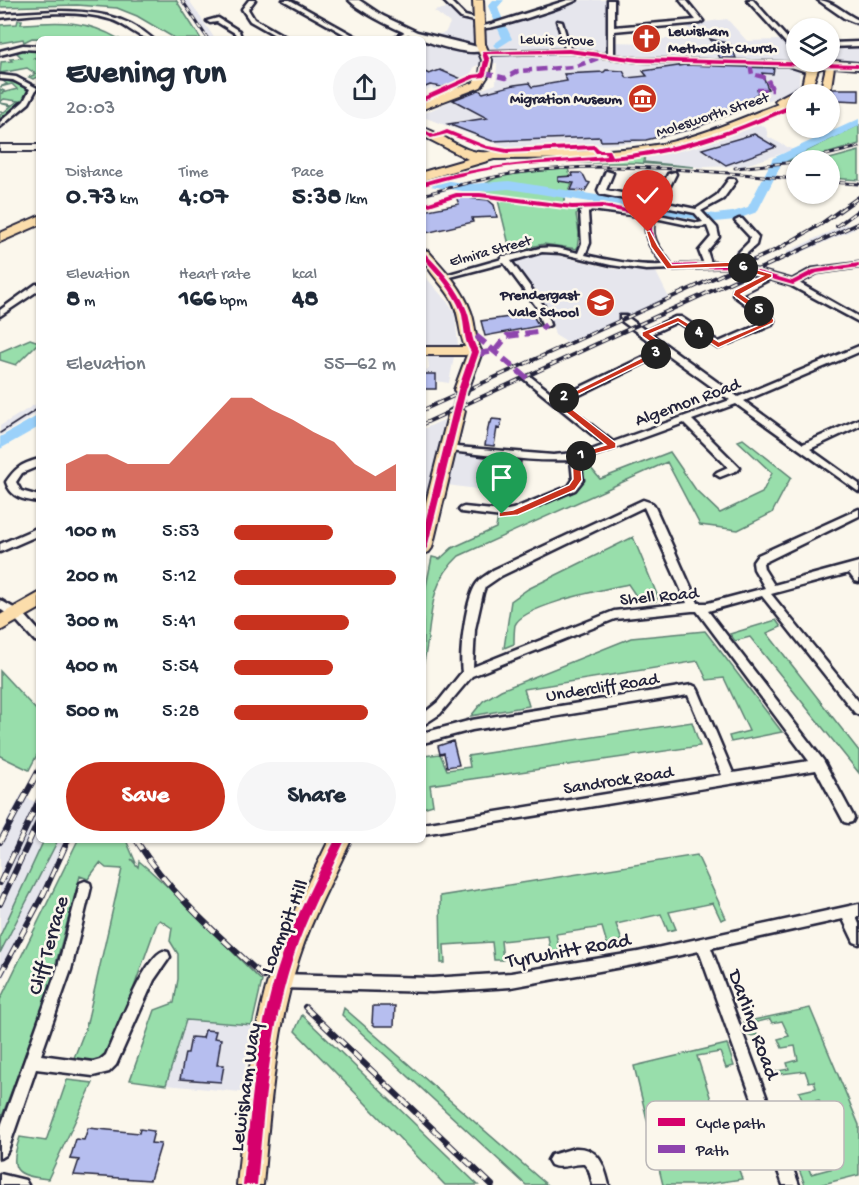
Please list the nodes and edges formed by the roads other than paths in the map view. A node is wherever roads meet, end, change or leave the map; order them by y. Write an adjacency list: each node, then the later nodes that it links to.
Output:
1 (252, 0): 24 (street)
2 (286, 0): 25 (street)
3 (353, 0): 21 (main road)
4 (446, 0): 17 (street)
5 (478, 0): 17 (main road)
6 (548, 0): 12 (street)
7 (574, 0): 12 (street)
8 (611, 0): 19 (street)
9 (683, 0): 19 (street)
10 (750, 0): 29 (street)
11 (821, 0): 16 (street)
12 (552, 7): 17 (street)
13 (0, 16): 22 (street)
14 (210, 21): 18 (street)
15 (559, 22): 34 (street)
16 (859, 22)
17 (478, 24): 33 (main road)
18 (230, 28): 20 (street); 23 (street)
19 (611, 29): 36 (street)
20 (216, 30)
21 (411, 31): 26 (street); 27 (main road)
22 (145, 36)
23 (237, 36)
24 (281, 36)
25 (352, 36)
26 (400, 36)
27 (425, 36)
28 (426, 36): 33 (main road)
29 (786, 38)
30 (859, 44): 31 (street)
31 (840, 45)
32 (36, 48): 35 (street)
33 (482, 51): 34 (street, Lewis Grove); 47 (main road)
34 (569, 51): 36 (street, Lewis Grove)
35 (0, 53)
36 (611, 56): 37 (street, Lewis Grove)
37 (786, 64)
38 (858, 66): 39 (main road)
39 (840, 68)
40 (817, 72): 54 (main road, Molesworth Street)
41 (820, 72): 44 (main road)
42 (820, 72): 44 (main road)
43 (0, 77): 46 (street)
44 (828, 82): 45 (main road)
45 (826, 84)
46 (36, 88): 49 (street)
47 (426, 105)
48 (786, 105): 54 (main road, Molesworth Street)
49 (0, 125)
50 (426, 126): 55 (main road)
51 (426, 135): 55 (main road)
52 (36, 148): 53 (street)
53 (1, 150)
54 (568, 153): 55 (main road, Molesworth Street)
55 (458, 164): 58 (main road, Molesworth Street)
56 (609, 173): 60 (street)
57 (662, 173): 60 (street)
58 (426, 176)
59 (732, 180): 62 (street)
60 (658, 203): 62 (street)
61 (652, 216): 62 (street); 66 (street); 72 (street)
62 (702, 217): 69 (street)
63 (36, 221): 65 (main road)
64 (739, 221): 70 (street)
65 (0, 238)
66 (581, 256): 68 (street, Elmira Street); 72 (street, Elmira Street)
67 (426, 258): 74 (main road)
68 (505, 258): 74 (street, Elmira Street); 80 (street)
69 (708, 265): 70 (street, Elmira Street); 72 (street, Elmira Street)
70 (730, 265): 73 (street, Elmira Street)
71 (859, 265): 75 (street)
72 (670, 267)
73 (769, 276): 75 (street, Elmira Street); 81 (street)
74 (443, 277): 82 (main road)
75 (793, 283): 79 (street, Elmira Street)
76 (36, 288): 77 (street)
77 (0, 314)
78 (623, 318): 81 (street)
79 (859, 320)
80 (546, 326)
81 (645, 334): 83 (street)
82 (468, 349): 85 (main road); 87 (main road)
83 (666, 349): 88 (street); 89 (street)
84 (859, 349): 88 (street, Algernon Road)
85 (426, 351)
86 (528, 379): 89 (street)
87 (464, 384)
88 (737, 401): 91 (street, Algernon Road); 95 (street)
89 (557, 402): 93 (street)
90 (457, 411): 94 (main road)
91 (686, 420): 93 (street, Algernon Road); 98 (street)
92 (859, 422): 95 (street)
93 (612, 446): 96 (street, Algernon Road)
94 (447, 448): 96 (street, Algernon Road); 100 (main road)
95 (803, 448): 99 (street)
96 (575, 457): 102 (street)
97 (36, 463): 101 (street)
98 (720, 474)
99 (859, 489)
100 (429, 496): 104 (main road)
101 (36, 499)
102 (464, 510)
103 (859, 512): 109 (street)
104 (426, 522)
105 (36, 532): 106 (street)
106 (0, 548)
107 (855, 567): 108 (street); 109 (street, Shell Road)
108 (859, 578)
109 (768, 591): 111 (street, Shell Road); 116 (street)
110 (36, 601): 112 (main road)
111 (698, 608): 115 (street, Shell Road); 115 (street); 119 (street)
112 (8, 609): 113 (main road); 114 (street)
113 (0, 624)
114 (36, 635)
115 (468, 673): 117 (street)
116 (859, 710)
117 (426, 718)
118 (426, 737): 120 (street, Undercliff Road)
119 (819, 764): 120 (street, Sandrock Road); 121 (street)
120 (730, 779): 122 (street, Sandrock Road)
121 (848, 818)
122 (426, 829)
123 (338, 843): 129 (main road, Loampit Hill)
124 (85, 887): 130 (street, Cliff Terrace)
125 (853, 912): 126 (street); 127 (street, Tyrwhitt Road)
126 (859, 938)
127 (704, 945): 129 (street, Tyrwhitt Road); 131 (street, Darling Road)
128 (164, 957): 130 (street)
129 (278, 987): 137 (main road, Lewisham Way)
130 (32, 1061): 132 (street, Cliff Terrace)
131 (761, 1101)
132 (0, 1150)
133 (556, 1160): 138 (street)
134 (786, 1170): 139 (street, Darling Road)
135 (0, 1182): 136 (street)
136 (19, 1185)
137 (250, 1185)
138 (601, 1185)
139 (791, 1185)

